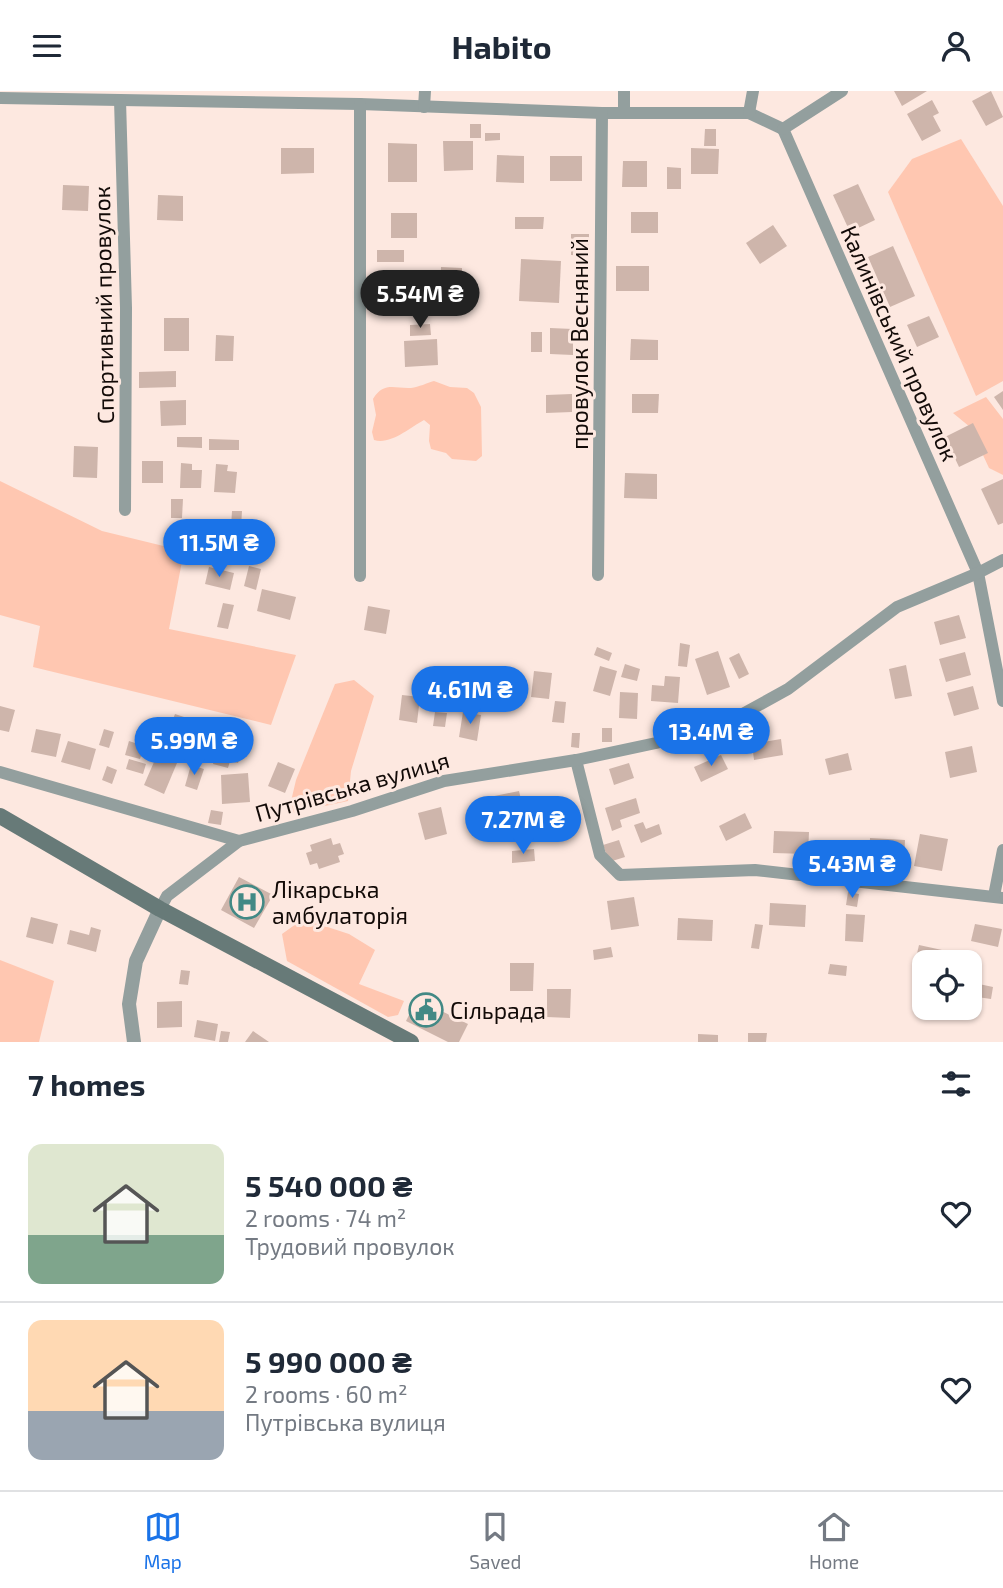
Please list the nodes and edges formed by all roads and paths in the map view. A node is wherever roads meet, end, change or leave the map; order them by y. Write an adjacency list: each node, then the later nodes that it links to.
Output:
1 (425, 91): 8 (street)
2 (624, 91): 10 (street)
3 (753, 91): 11 (street)
4 (842, 91): 12 (street)
5 (0, 98): 6 (street)
6 (120, 100): 7 (street); 13 (street, Спортивний провулок)
7 (360, 104): 8 (street); 17 (street)
8 (424, 107): 9 (street)
9 (602, 113): 10 (street); 16 (street, провулок Весняний)
10 (624, 113): 11 (street)
11 (749, 113): 12 (street)
12 (783, 129): 15 (street, Калинівський провулок)
13 (125, 510)
14 (1003, 560): 15 (street, Путрівська вулиця)
15 (978, 573): 18 (street, Калинівський провулок); 19 (street, Путрівська вулиця)
16 (598, 575)
17 (360, 576)
18 (1003, 701)
19 (576, 760): 22 (street, Путрівська вулиця); 24 (street)
20 (0, 772): 22 (street, Путрівська вулиця)
21 (0, 816): 25 (main road)
22 (239, 841): 25 (street, Путрівська вулиця)
23 (1003, 851): 24 (street)
24 (999, 897)
25 (160, 909): 26 (street); 27 (main road)
26 (134, 1042)
27 (411, 1042)

